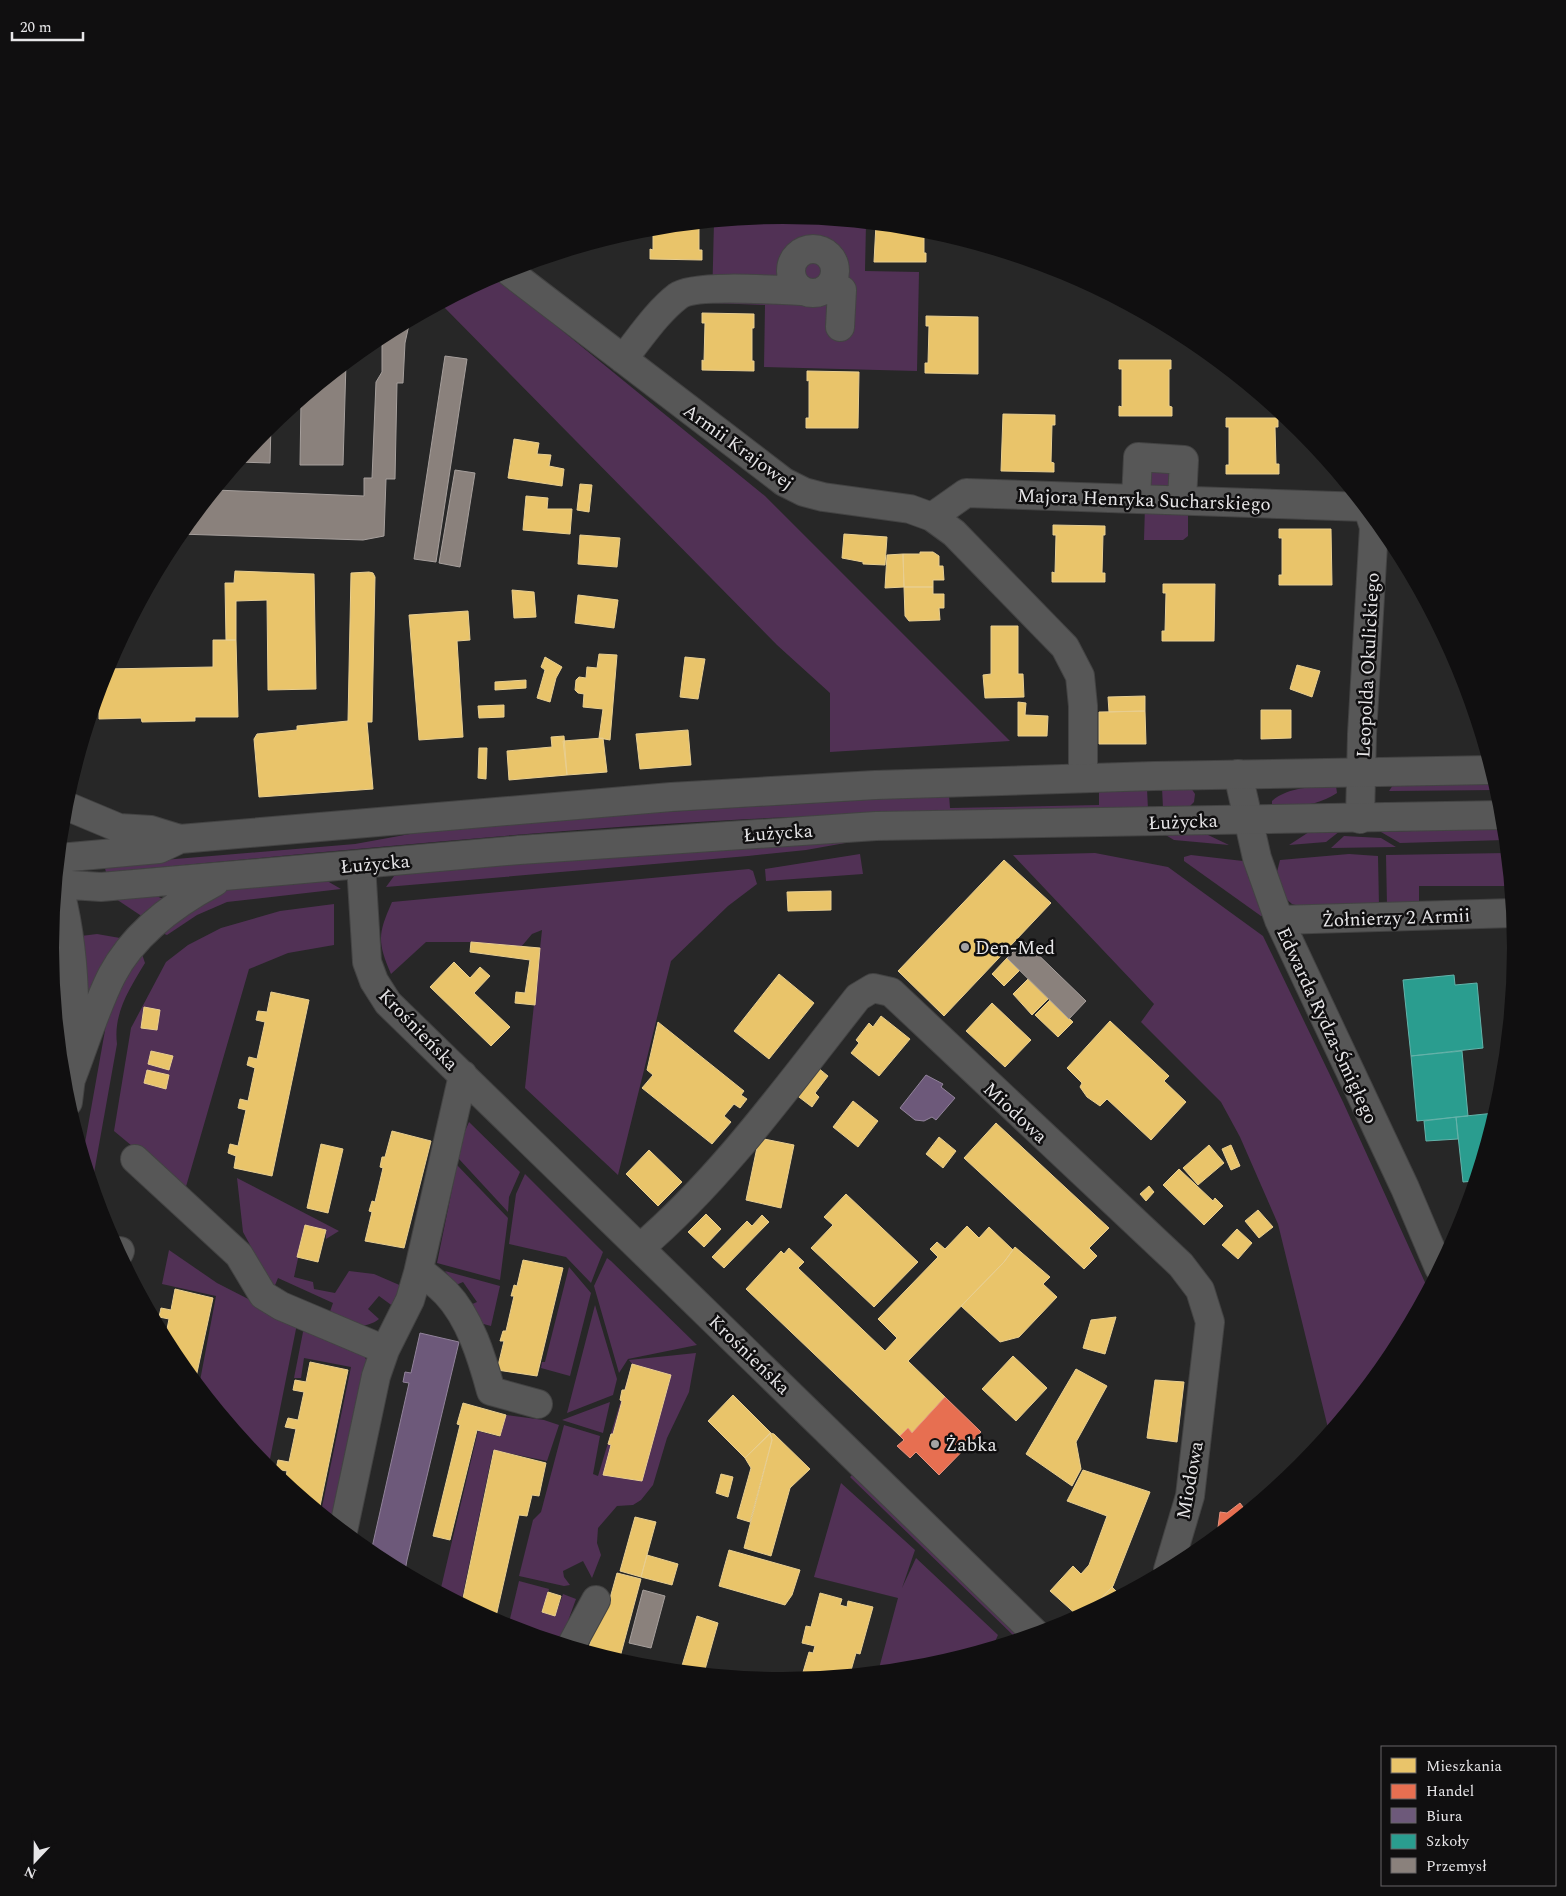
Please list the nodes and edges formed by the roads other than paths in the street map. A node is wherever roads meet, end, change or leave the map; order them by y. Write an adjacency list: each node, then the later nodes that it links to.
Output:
1 (514, 276): 3 (street, Armii Krajowej)
2 (840, 327): 3 (street)
3 (623, 359): 6 (street, Armii Krajowej)
4 (1136, 499): 5 (street, Majora Henryka Sucharskiego); 5 (street); 6 (street, Majora Henryka Sucharskiego)
5 (1182, 500): 7 (street, Majora Henryka Sucharskiego)
6 (932, 517): 12 (street, Armii Krajowej)
7 (1365, 517)
8 (1372, 527): 10 (street, Leopolda Okulickiego)
9 (1485, 770): 10 (street)
10 (1362, 773): 11 (street); 16 (street, Leopolda Okulickiego)
11 (1238, 774): 12 (street); 15 (street, Edwarda Rydza-Śmigłego)
12 (1074, 779): 17 (street)
13 (73, 809): 17 (street)
14 (1495, 816): 16 (street, Łużycka)
15 (1248, 819): 16 (street, Łużycka); 19 (street, Łużycka); 24 (street, Edwarda Rydza-Śmigłego)
16 (1360, 819)
17 (180, 839): 18 (street)
18 (65, 858)
19 (361, 865): 20 (street, Łużycka); 26 (street, Krośnieńska)
20 (224, 877): 21 (street, Łużycka); 27 (street)
21 (62, 883)
22 (60, 901): 25 (street)
23 (1506, 913): 24 (street, Żołnierzy 2 Armii)
24 (1279, 920): 30 (street, Edwarda Rydza-Śmigłego)
25 (70, 1074)
26 (463, 1075): 29 (street, Krośnieńska); 31 (street, Krośnieńska)
27 (72, 1084)
28 (135, 1159): 32 (street)
29 (640, 1248): 35 (street, Miodowa); 37 (street, Krośnieńska)
30 (1436, 1261)
31 (419, 1270): 32 (street, Krośnieńska); 33 (street)
32 (385, 1350): 34 (street, Krośnieńska)
33 (538, 1404)
34 (344, 1525)
35 (1171, 1558)
36 (596, 1600): 38 (street)
37 (1030, 1629)
38 (574, 1641)

